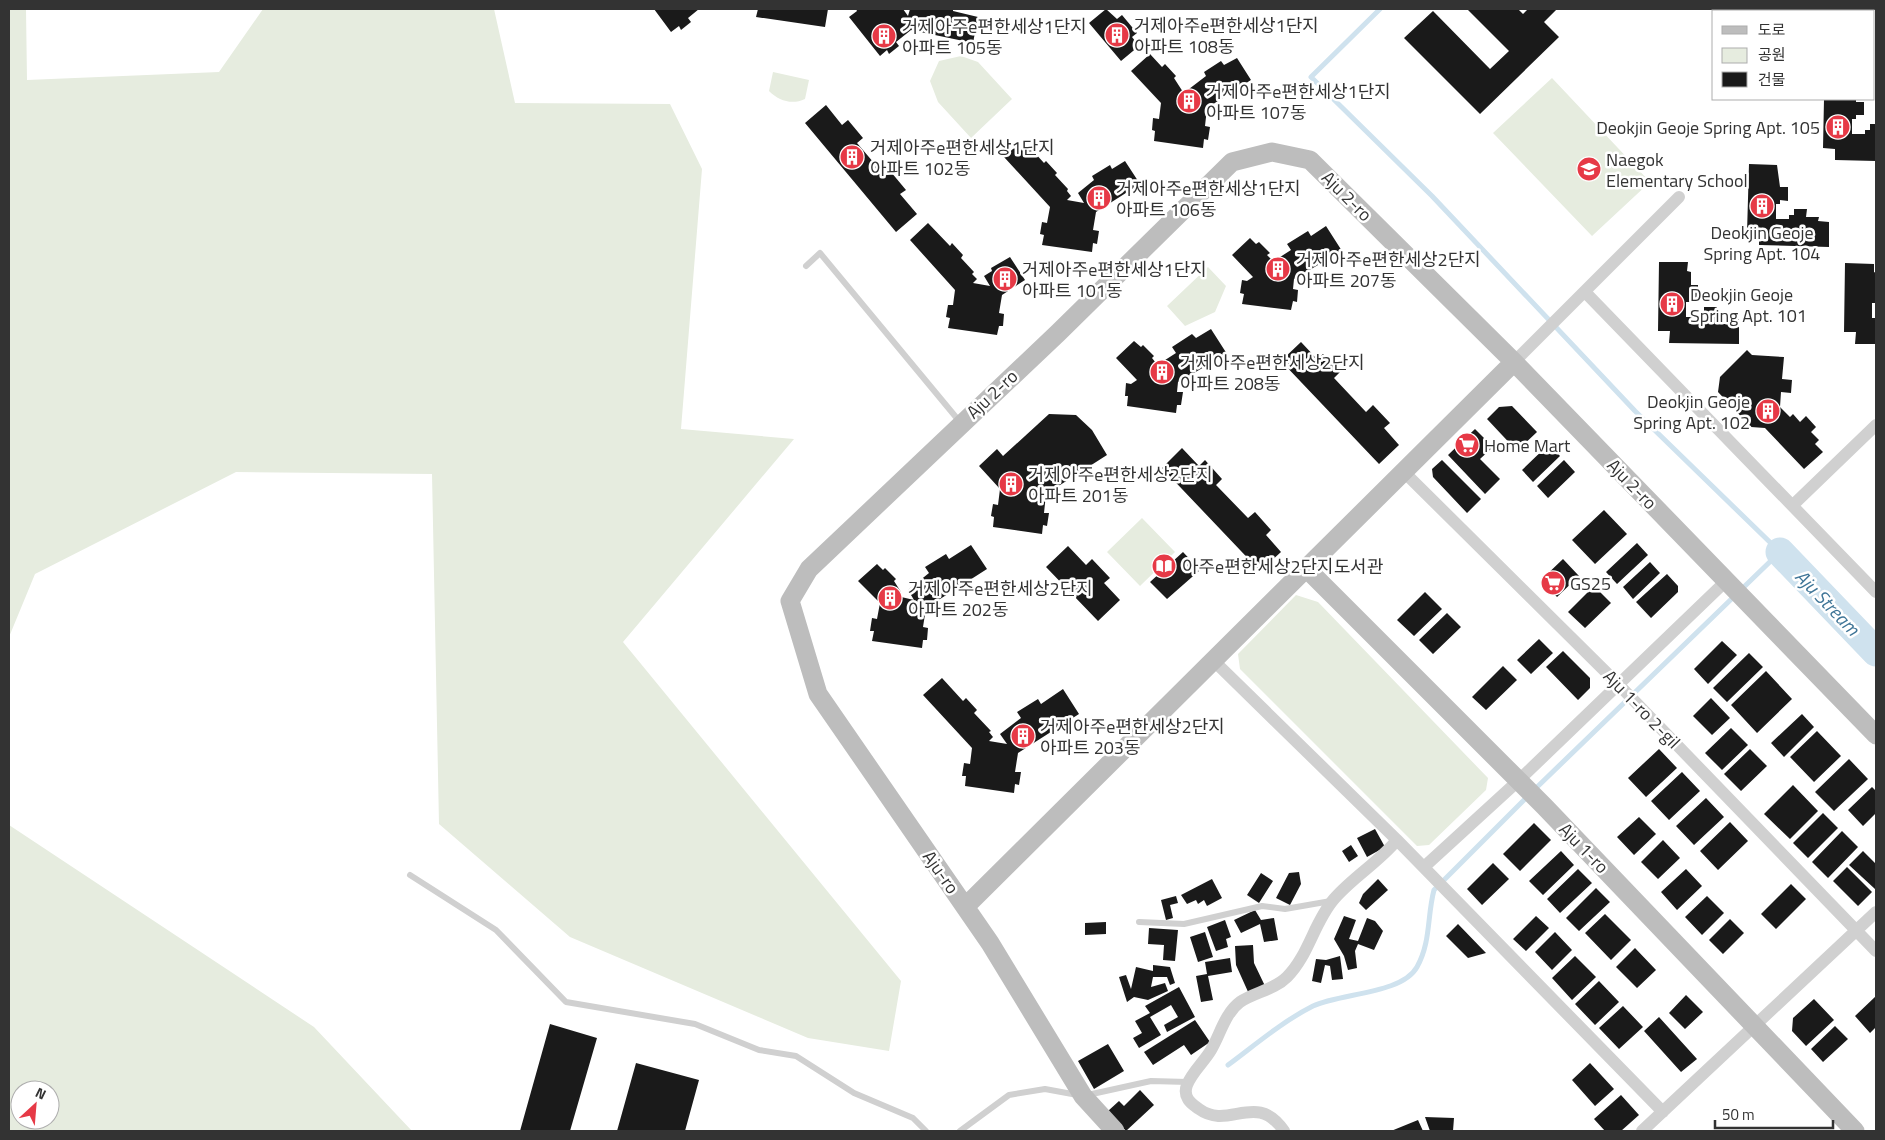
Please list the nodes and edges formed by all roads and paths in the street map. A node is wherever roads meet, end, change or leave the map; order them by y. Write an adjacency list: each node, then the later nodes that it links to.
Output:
1 (1680, 197): 3 (street)
2 (806, 266): 5 (lane)
3 (1584, 292): 4 (street); 8 (street)
4 (1514, 362): 5 (street, Aju 2-ro); 7 (street); 10 (street, Aju 2-ro)
5 (961, 423): 12 (street, Aju 2-ro)
6 (1876, 425): 8 (street)
7 (1404, 472): 9 (street); 14 (street, Aju 1-ro 2-gil)
8 (1793, 505): 11 (street)
9 (1307, 569): 13 (street); 16 (street, Aju 1-ro)
10 (1726, 581): 14 (street); 15 (street, Aju 2-ro)
11 (1876, 592)
12 (790, 601): 21 (street, Aju-ro)
13 (1214, 661): 17 (street); 21 (street)
14 (1618, 684): 16 (street); 24 (street, Aju 1-ro 2-gil)
15 (1876, 735)
16 (1518, 781): 18 (street); 26 (street, Aju 1-ro)
17 (1397, 840): 18 (street); 20 (street)
18 (1424, 867): 29 (street)
19 (410, 876): 30 (lane)
20 (1332, 901): 23 (lane); 27 (street)
21 (965, 907): 28 (street, Aju-ro)
22 (1876, 912): 24 (street)
23 (1139, 922)
24 (1857, 931): 25 (street, Aju 1-ro 2-gil); 26 (street)
25 (1876, 951)
26 (1754, 1026): 29 (street); 35 (street, Aju 1-ro)
27 (1188, 1082): 28 (lane); 33 (street)
28 (1083, 1096): 31 (lane); 32 (street, Aju-ro)
29 (1663, 1112): 34 (street)
30 (926, 1131)
31 (960, 1131)
32 (1114, 1131)
33 (1284, 1131)
34 (1642, 1131)
35 (1855, 1131)

